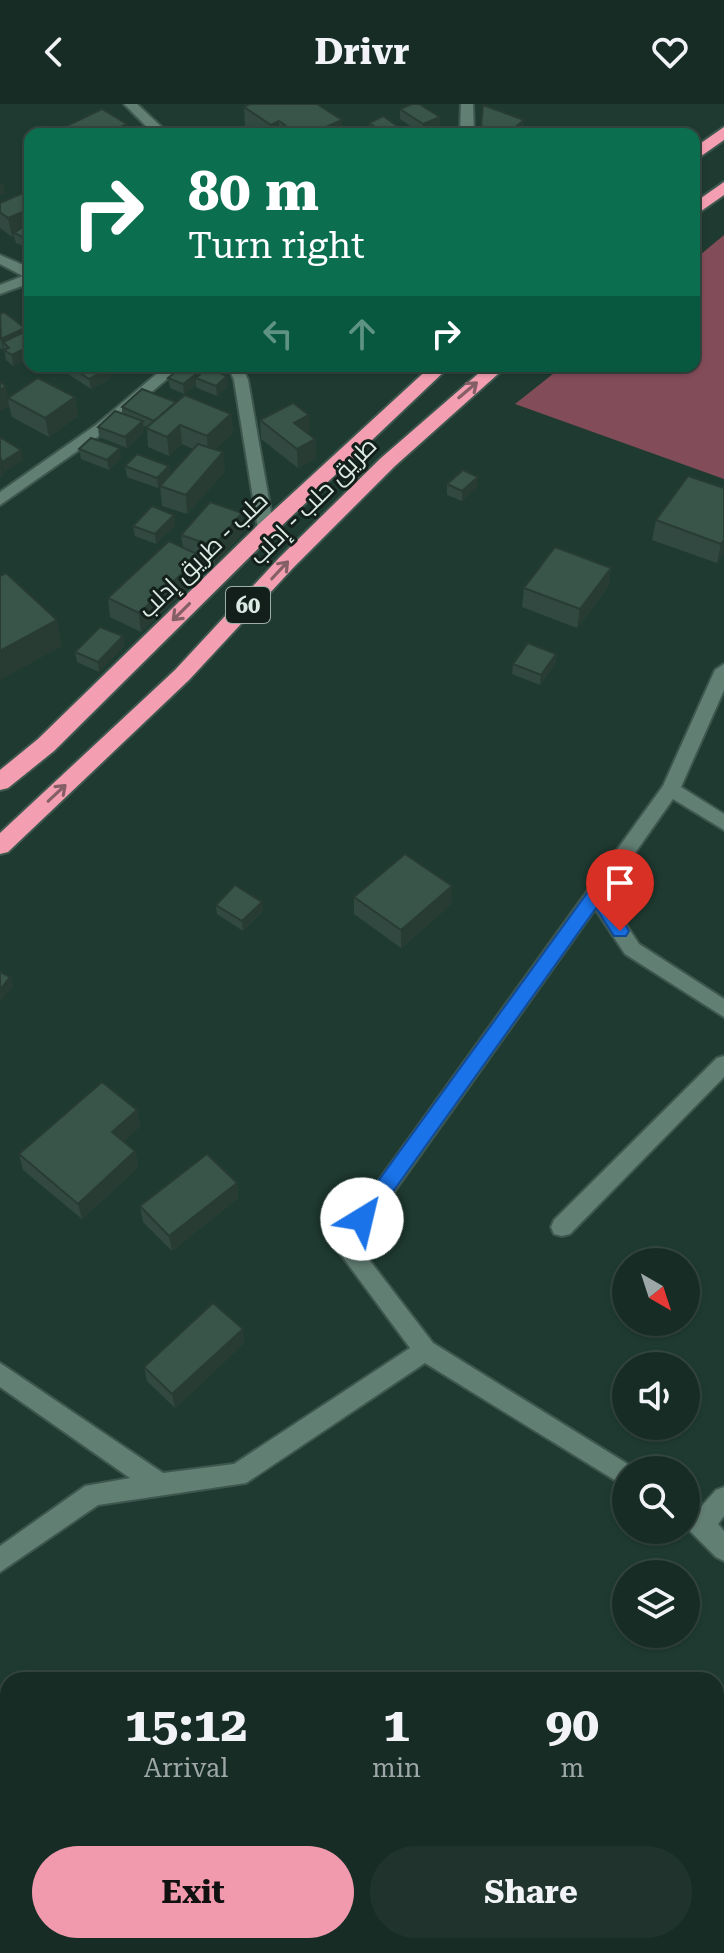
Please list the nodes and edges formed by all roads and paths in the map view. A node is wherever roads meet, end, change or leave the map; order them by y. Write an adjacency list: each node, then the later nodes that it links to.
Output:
1 (130, 104): 3 (street)
2 (467, 104): 4 (street)
3 (156, 128)
4 (467, 128)
5 (724, 132): 6 (highway)
6 (700, 151)
7 (724, 187): 8 (highway)
8 (700, 206)
9 (0, 259): 10 (street)
10 (24, 273)
11 (24, 279): 12 (street)
12 (0, 290)
13 (168, 372): 17 (street)
14 (238, 372): 18 (street)
15 (435, 372): 18 (highway, حلب - طريق إدلب / 60)
16 (491, 372): 23 (highway, طريق حلب - إدلب / 60, one-way to 16)
17 (0, 500)
18 (266, 529): 20 (highway, حلب - طريق إدلب / 60, one-way to 20)
19 (724, 670): 21 (street)
20 (0, 782)
21 (671, 789): 22 (street); 24 (street)
22 (724, 823)
23 (0, 846)
24 (596, 894): 25 (street); 28 (street)
25 (724, 1009)
26 (724, 1064): 27 (street)
27 (562, 1227)
28 (425, 1350): 30 (street); 31 (street)
29 (0, 1374): 31 (street)
30 (612, 1467)
31 (160, 1485): 36 (street)
32 (724, 1498): 33 (street)
33 (700, 1515)
34 (700, 1525): 35 (street)
35 (724, 1549)
36 (0, 1560)

